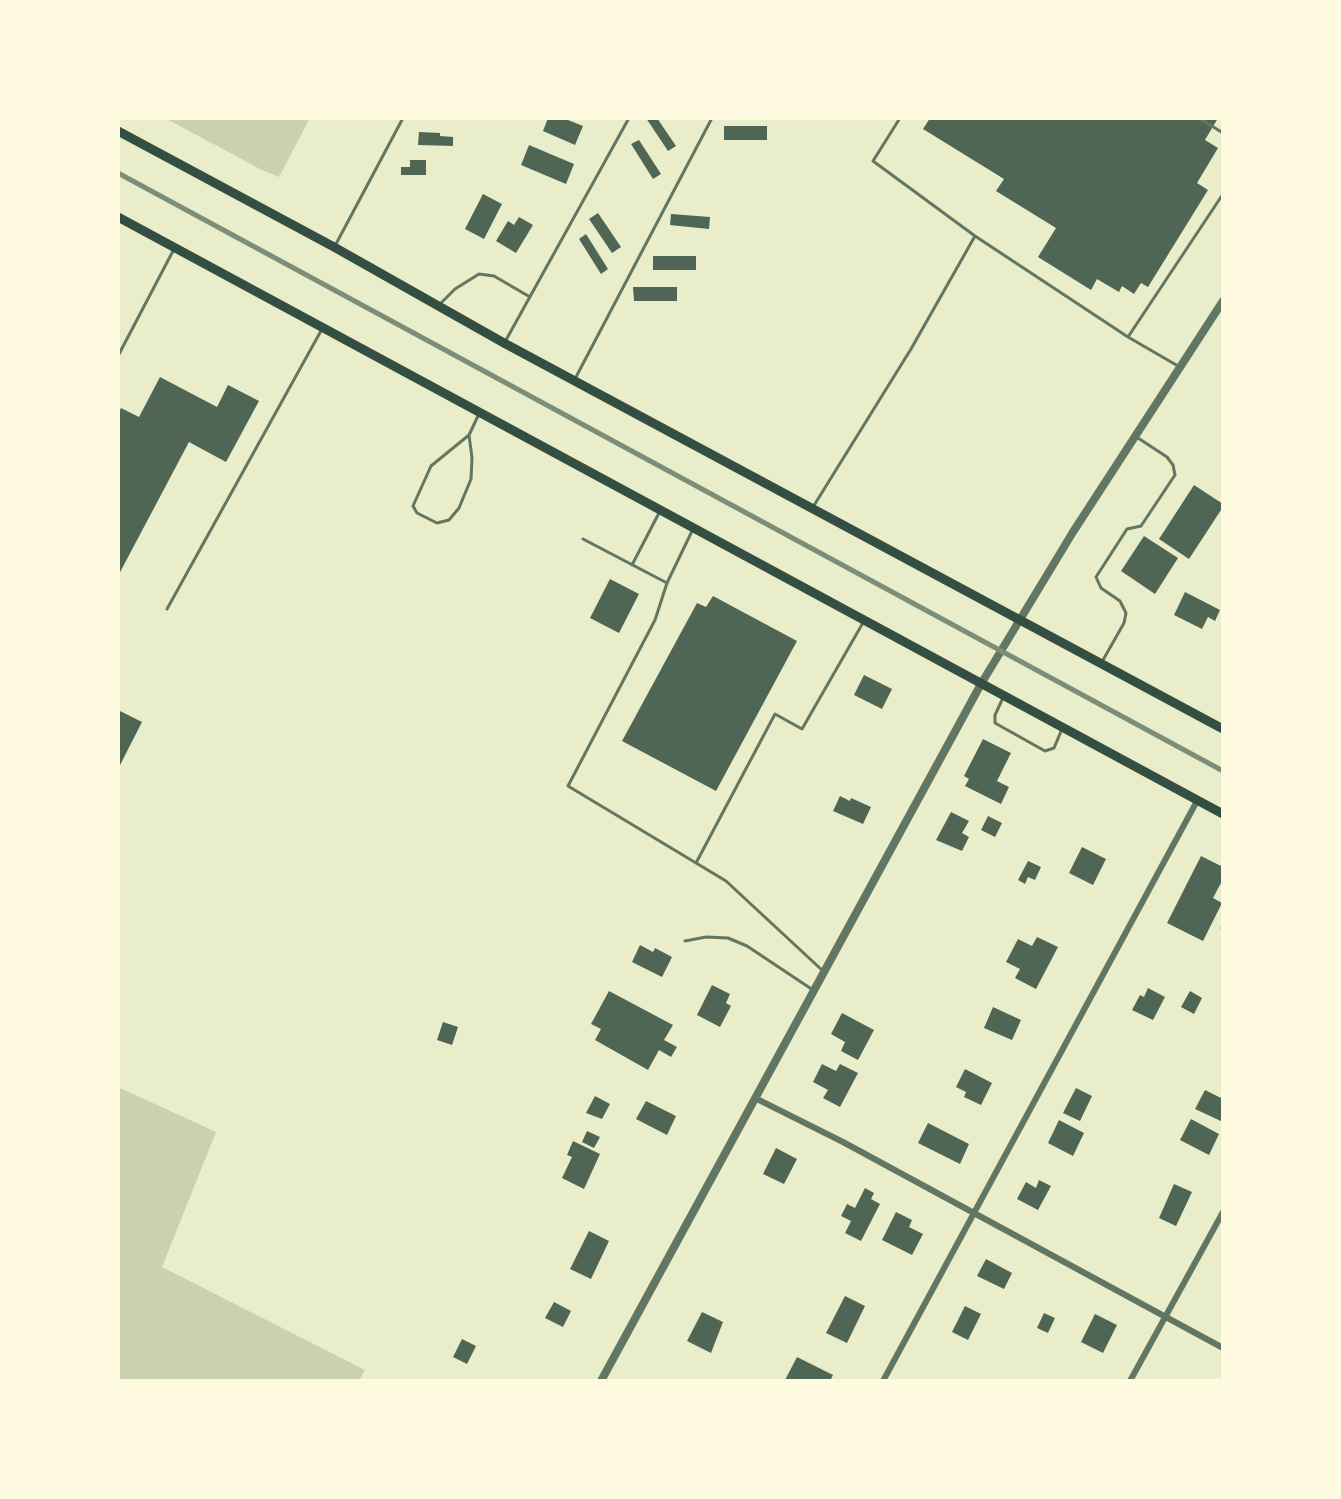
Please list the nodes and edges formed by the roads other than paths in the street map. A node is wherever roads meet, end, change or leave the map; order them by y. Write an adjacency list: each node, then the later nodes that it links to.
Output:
1 (403, 118): 12 (lane)
2 (629, 118): 13 (lane)
3 (712, 118): 21 (lane)
4 (900, 118): 10 (lane)
5 (1199, 118): 7 (lane)
6 (118, 131): 12 (main road)
7 (1223, 133)
8 (1223, 194): 17 (lane)
9 (118, 217): 11 (main road)
10 (975, 236): 17 (lane); 25 (lane)
11 (174, 247): 16 (main road); 19 (lane)
12 (334, 247): 15 (main road)
13 (530, 297): 15 (lane); 18 (lane)
14 (1223, 301): 20 (street)
15 (438, 306): 18 (main road)
16 (323, 327): 22 (main road); 31 (lane)
17 (1128, 337): 20 (lane)
18 (504, 343): 21 (main road)
19 (118, 356)
20 (1181, 368): 24 (street)
21 (574, 380): 25 (main road)
22 (479, 412): 23 (lane); 26 (main road)
23 (469, 435): 23 (lane)
24 (1136, 437): 32 (street); 34 (lane)
25 (813, 507): 32 (main road)
26 (660, 510): 27 (main road); 29 (lane)
27 (693, 529): 30 (lane); 33 (main road)
28 (583, 539): 29 (lane)
29 (632, 565): 30 (lane)
30 (667, 583): 41 (lane)
31 (167, 609)
32 (1019, 619): 34 (main road); 35 (street)
33 (864, 621): 35 (main road); 41 (lane)
34 (1101, 663): 38 (main road)
35 (981, 684): 36 (main road); 43 (street)
36 (1004, 696): 37 (main road); 37 (lane)
37 (1063, 728): 39 (main road)
38 (1223, 729)
39 (1197, 801): 40 (main road); 47 (street)
40 (1223, 814)
41 (696, 863): 43 (lane)
42 (685, 941): 44 (lane)
43 (823, 971): 44 (street)
44 (813, 990): 45 (street)
45 (755, 1098): 47 (street); 50 (street)
46 (1223, 1212): 48 (street)
47 (974, 1213): 48 (street); 51 (street)
48 (1165, 1317): 49 (street); 52 (street)
49 (1223, 1348)
50 (601, 1381)
51 (883, 1381)
52 (1130, 1381)

